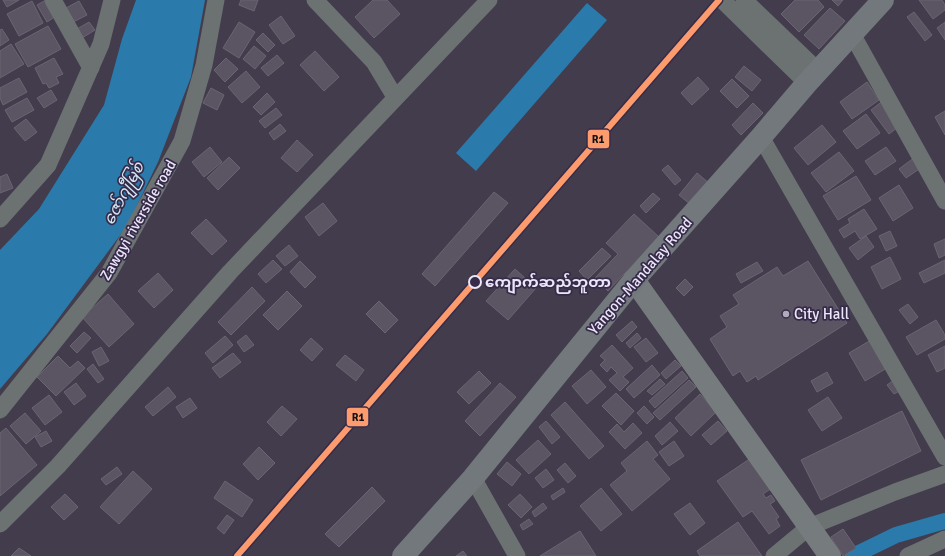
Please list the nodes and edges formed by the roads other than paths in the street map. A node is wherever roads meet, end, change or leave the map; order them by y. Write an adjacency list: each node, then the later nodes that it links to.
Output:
1 (53, 0): 10 (street)
2 (112, 0): 10 (street)
3 (216, 0): 17 (street, Zawgyi riverside road)
4 (315, 0): 12 (street)
5 (489, 0): 12 (street)
6 (722, 0): 11 (street)
7 (744, 0): 11 (street)
8 (883, 0): 9 (highway, Yangon-Mandalay Road)
9 (852, 34): 11 (highway, Yangon-Mandalay Road); 14 (street)
10 (91, 68): 15 (street)
11 (812, 77): 13 (highway, Yangon-Mandalay Road)
12 (395, 97): 21 (street)
13 (761, 138): 16 (highway, Yangon-Mandalay Road); 18 (street)
14 (945, 201)
15 (0, 219)
16 (634, 280): 20 (highway, Yangon-Mandalay Road); 23 (street)
17 (0, 410)
18 (945, 457)
19 (945, 474): 23 (street)
20 (472, 478): 24 (highway, Yangon-Mandalay Road); 25 (street)
21 (0, 524)
22 (945, 539): 27 (street)
23 (820, 541): 26 (street)
24 (403, 556)
25 (517, 556)
26 (774, 556)
27 (908, 556)

